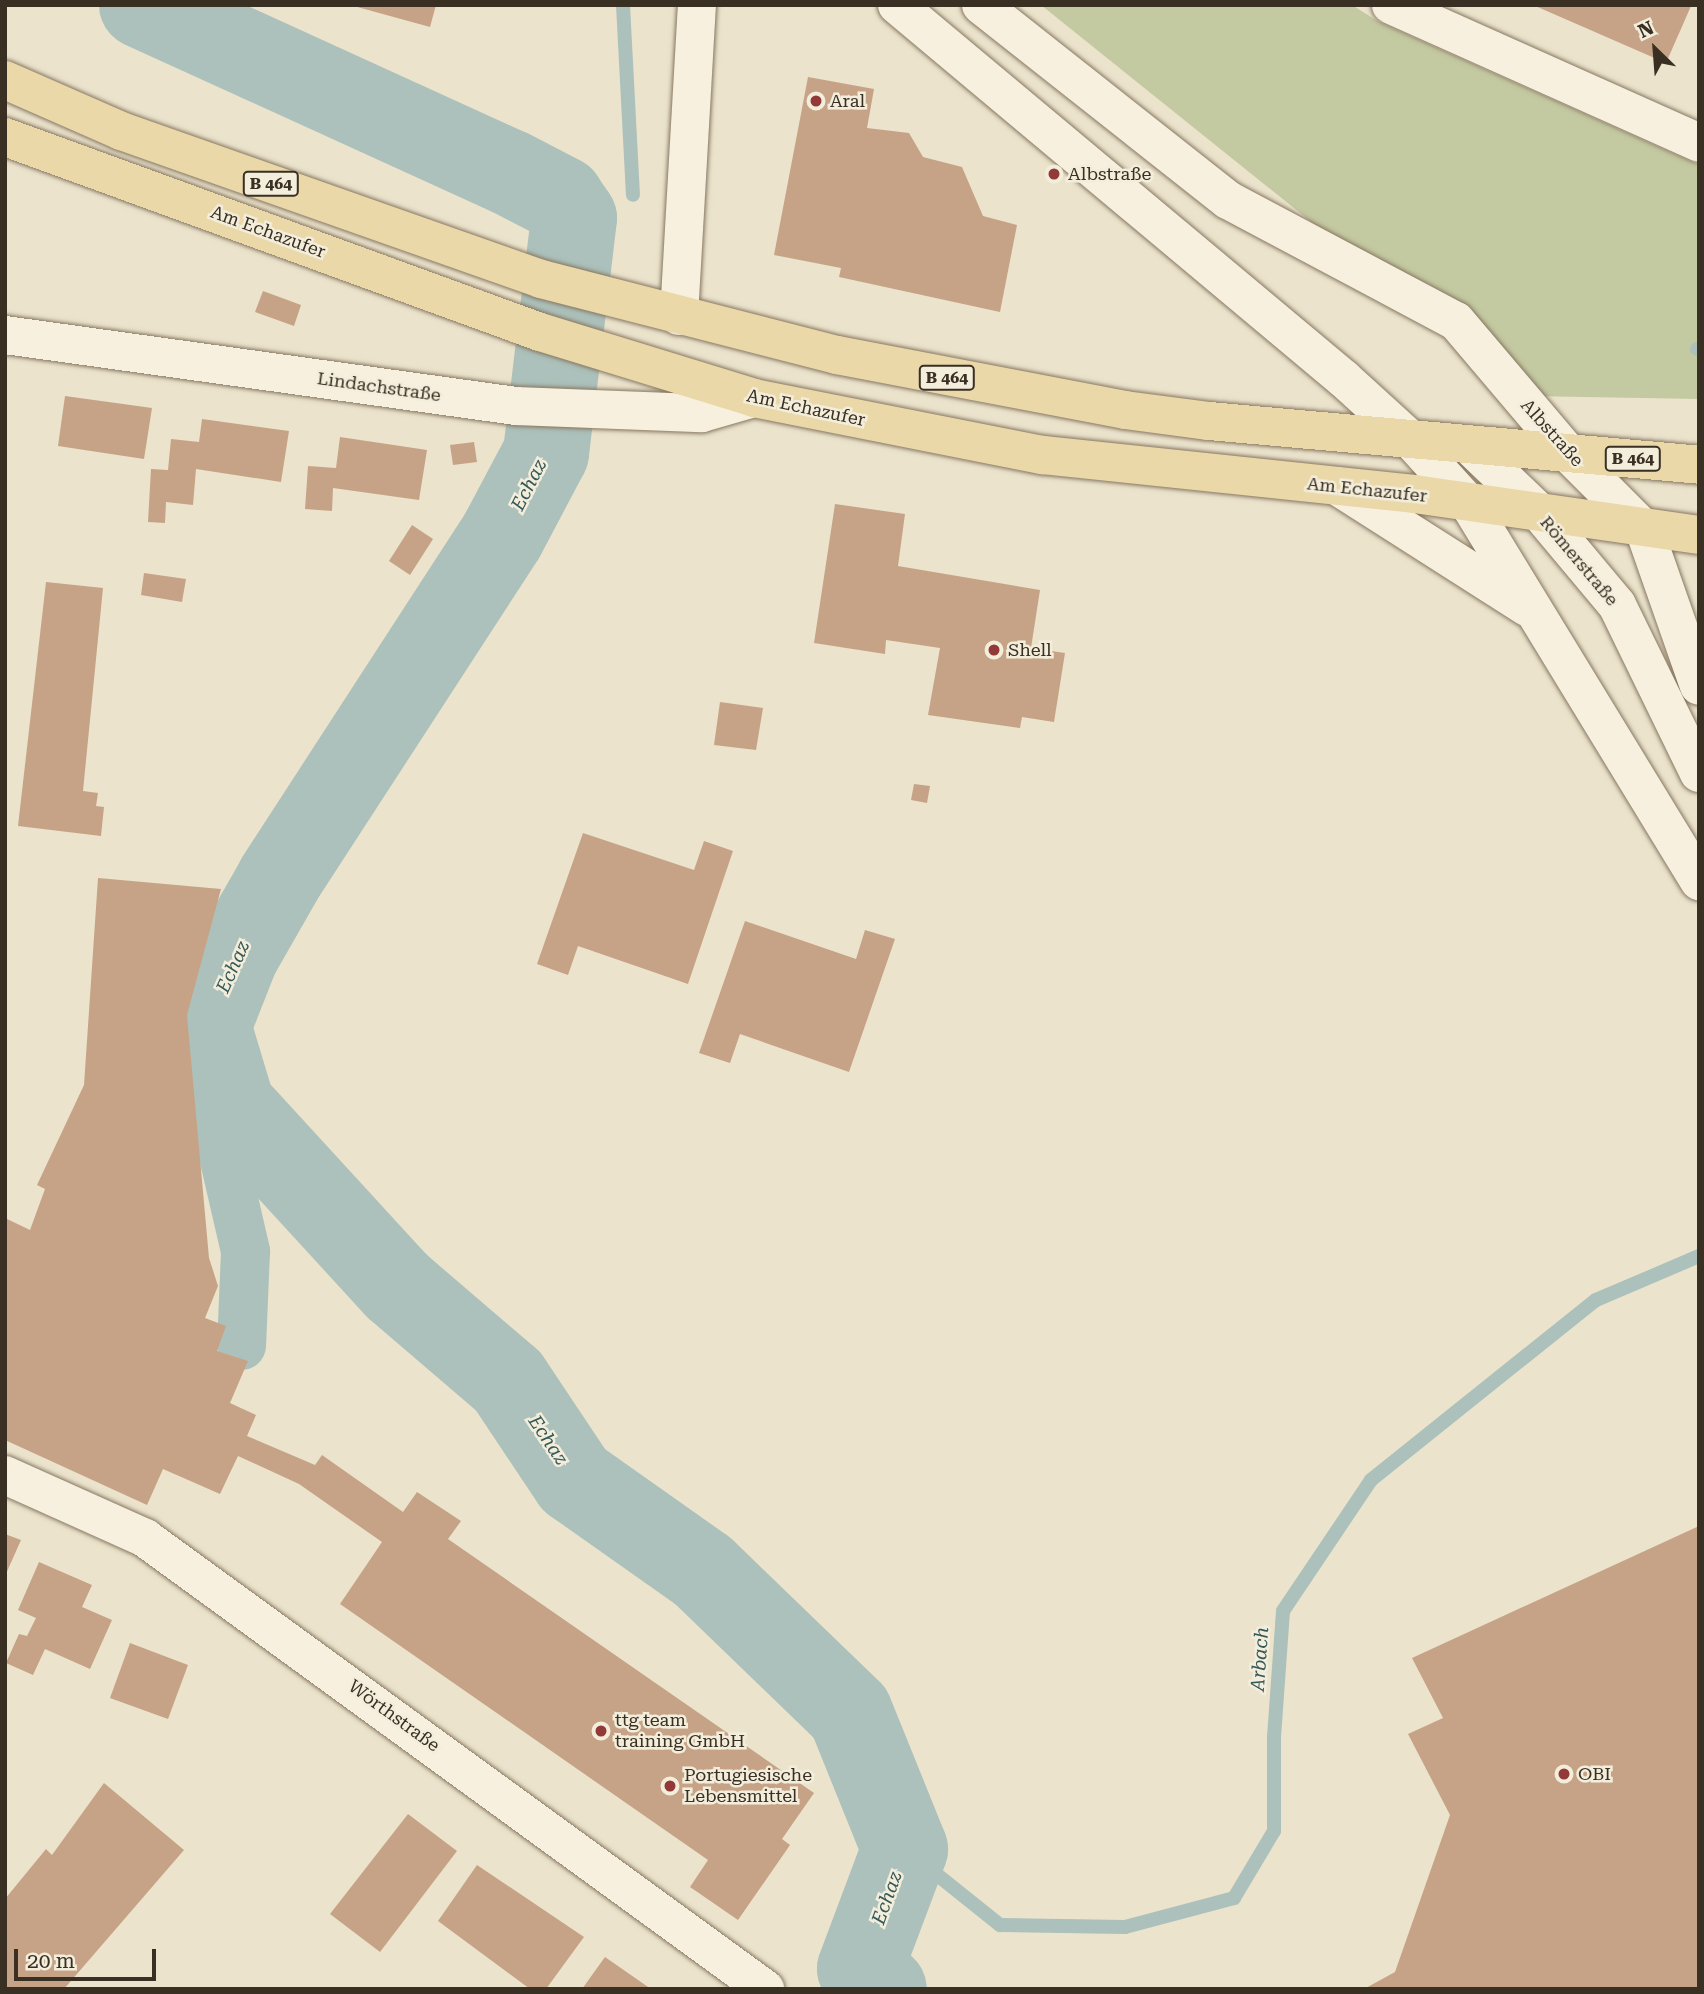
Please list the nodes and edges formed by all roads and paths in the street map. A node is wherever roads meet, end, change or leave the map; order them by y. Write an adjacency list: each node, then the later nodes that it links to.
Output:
1 (697, 5): 8 (street)
2 (897, 5): 11 (street)
3 (981, 5): 13 (street, Albstraße)
4 (1391, 5): 7 (street)
5 (5, 80): 8 (main road, B 464)
6 (5, 137): 10 (main road, Am Echazufer / B 464)
7 (1699, 144)
8 (679, 316): 11 (main road, B 464)
9 (5, 335): 10 (street, Lindachstraße)
10 (754, 398): 15 (main road, Am Echazufer / B 464)
11 (1411, 440): 12 (main road, B 464); 16 (street)
12 (1469, 445): 13 (main road, B 464); 17 (street, Römerstraße)
13 (1567, 452): 14 (main road, B 464); 18 (street, Albstraße)
14 (1699, 466)
15 (1336, 486): 16 (main road, Am Echazufer / B 464); 20 (street)
16 (1468, 504): 17 (main road, Am Echazufer / B 464); 20 (street)
17 (1540, 513): 18 (main road, Am Echazufer / B 464); 22 (street, Römerstraße)
18 (1644, 528): 19 (main road, B 464); 21 (street)
19 (1699, 535)
20 (1536, 613): 23 (street)
21 (1699, 686)
22 (1699, 773)
23 (1699, 881)
24 (5, 1475): 25 (street, Wörthstraße)
25 (765, 1989)

